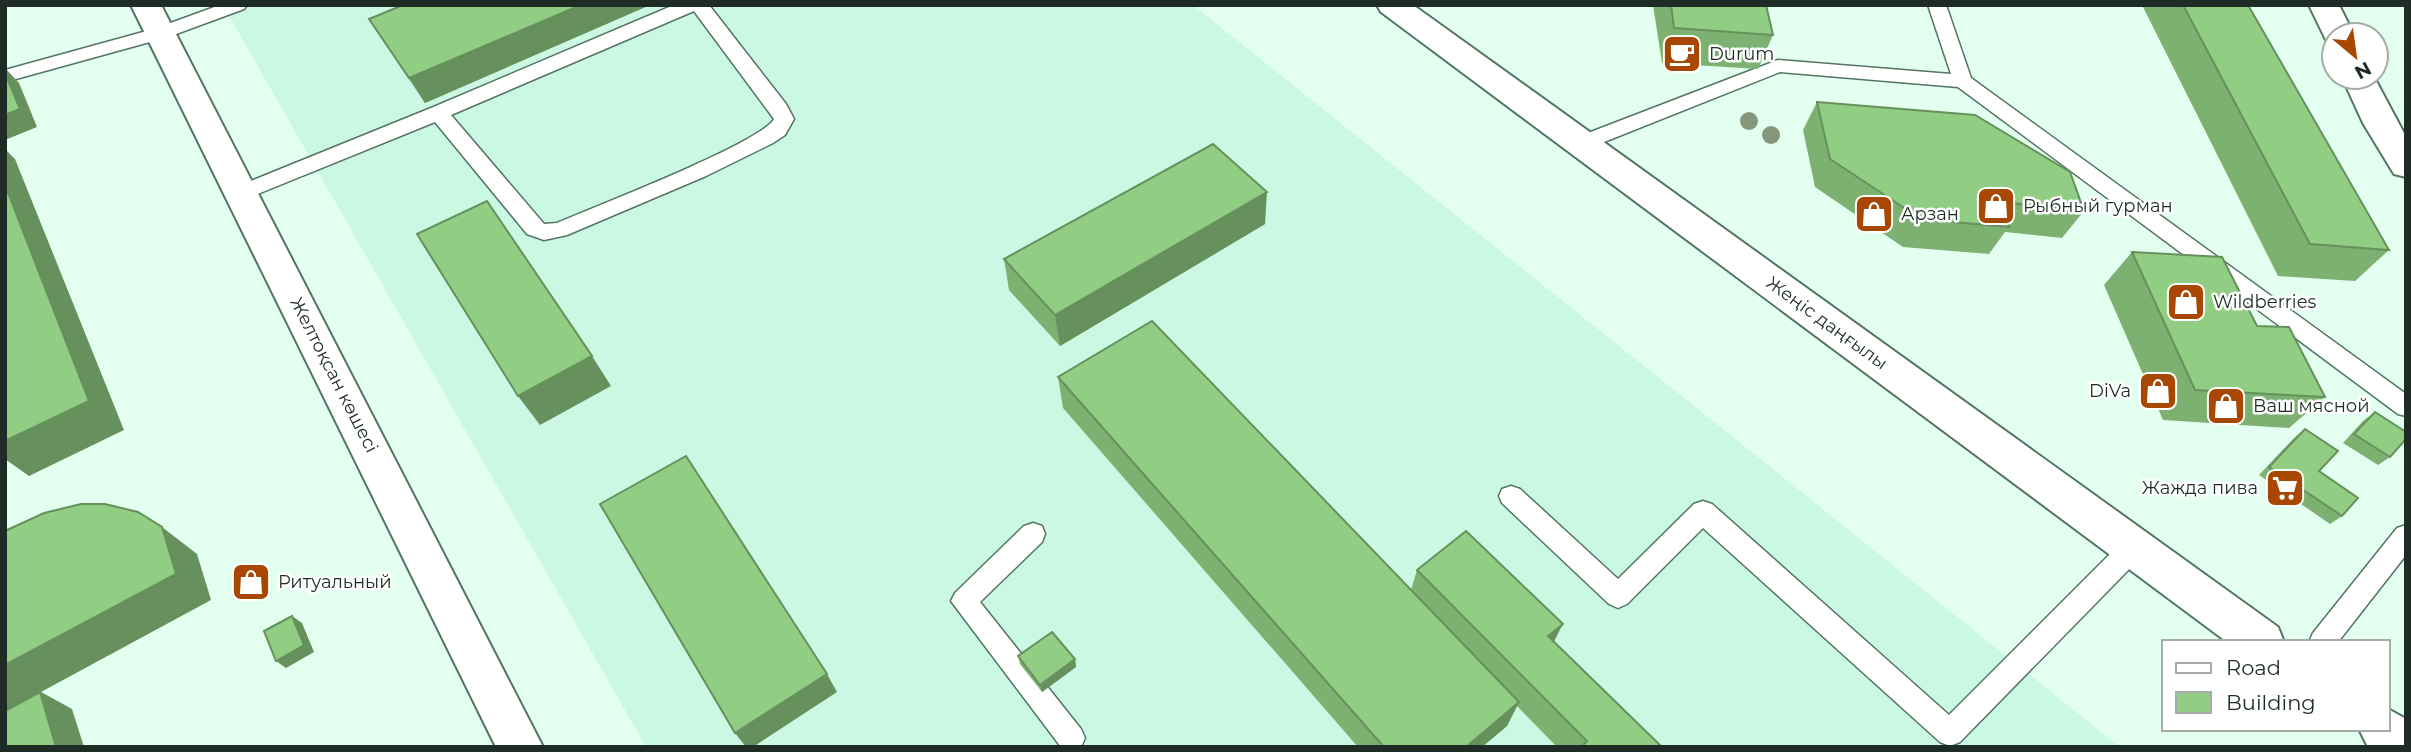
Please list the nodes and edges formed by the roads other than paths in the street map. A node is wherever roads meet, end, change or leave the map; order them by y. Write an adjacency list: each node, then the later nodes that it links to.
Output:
1 (238, 5): 7 (lane)
2 (691, 5): 12 (lane)
3 (699, 5): 12 (lane)
4 (1392, 5): 13 (street, Жеңіс даңғылы)
5 (1937, 5): 10 (lane)
6 (2324, 5): 8 (street)
7 (154, 19): 9 (lane); 15 (street, Желтоқсан көшесі)
8 (2331, 21)
9 (5, 76)
10 (1963, 81): 13 (lane); 16 (lane)
11 (2365, 91): 14 (street)
12 (438, 113): 15 (lane)
13 (1582, 143): 20 (street, Жеңіс даңғылы)
14 (2406, 165)
15 (243, 192): 26 (street, Желтоқсан көшесі)
16 (2406, 407)
17 (1511, 496): 24 (lane)
18 (1033, 534): 25 (lane)
19 (2406, 536): 22 (lane)
20 (2133, 548): 21 (street, Жеңіс даңғылы); 24 (lane)
21 (2259, 640)
22 (2324, 640)
23 (2385, 731): 27 (street)
24 (1957, 740)
25 (1069, 744)
26 (520, 747)
27 (2406, 747)

